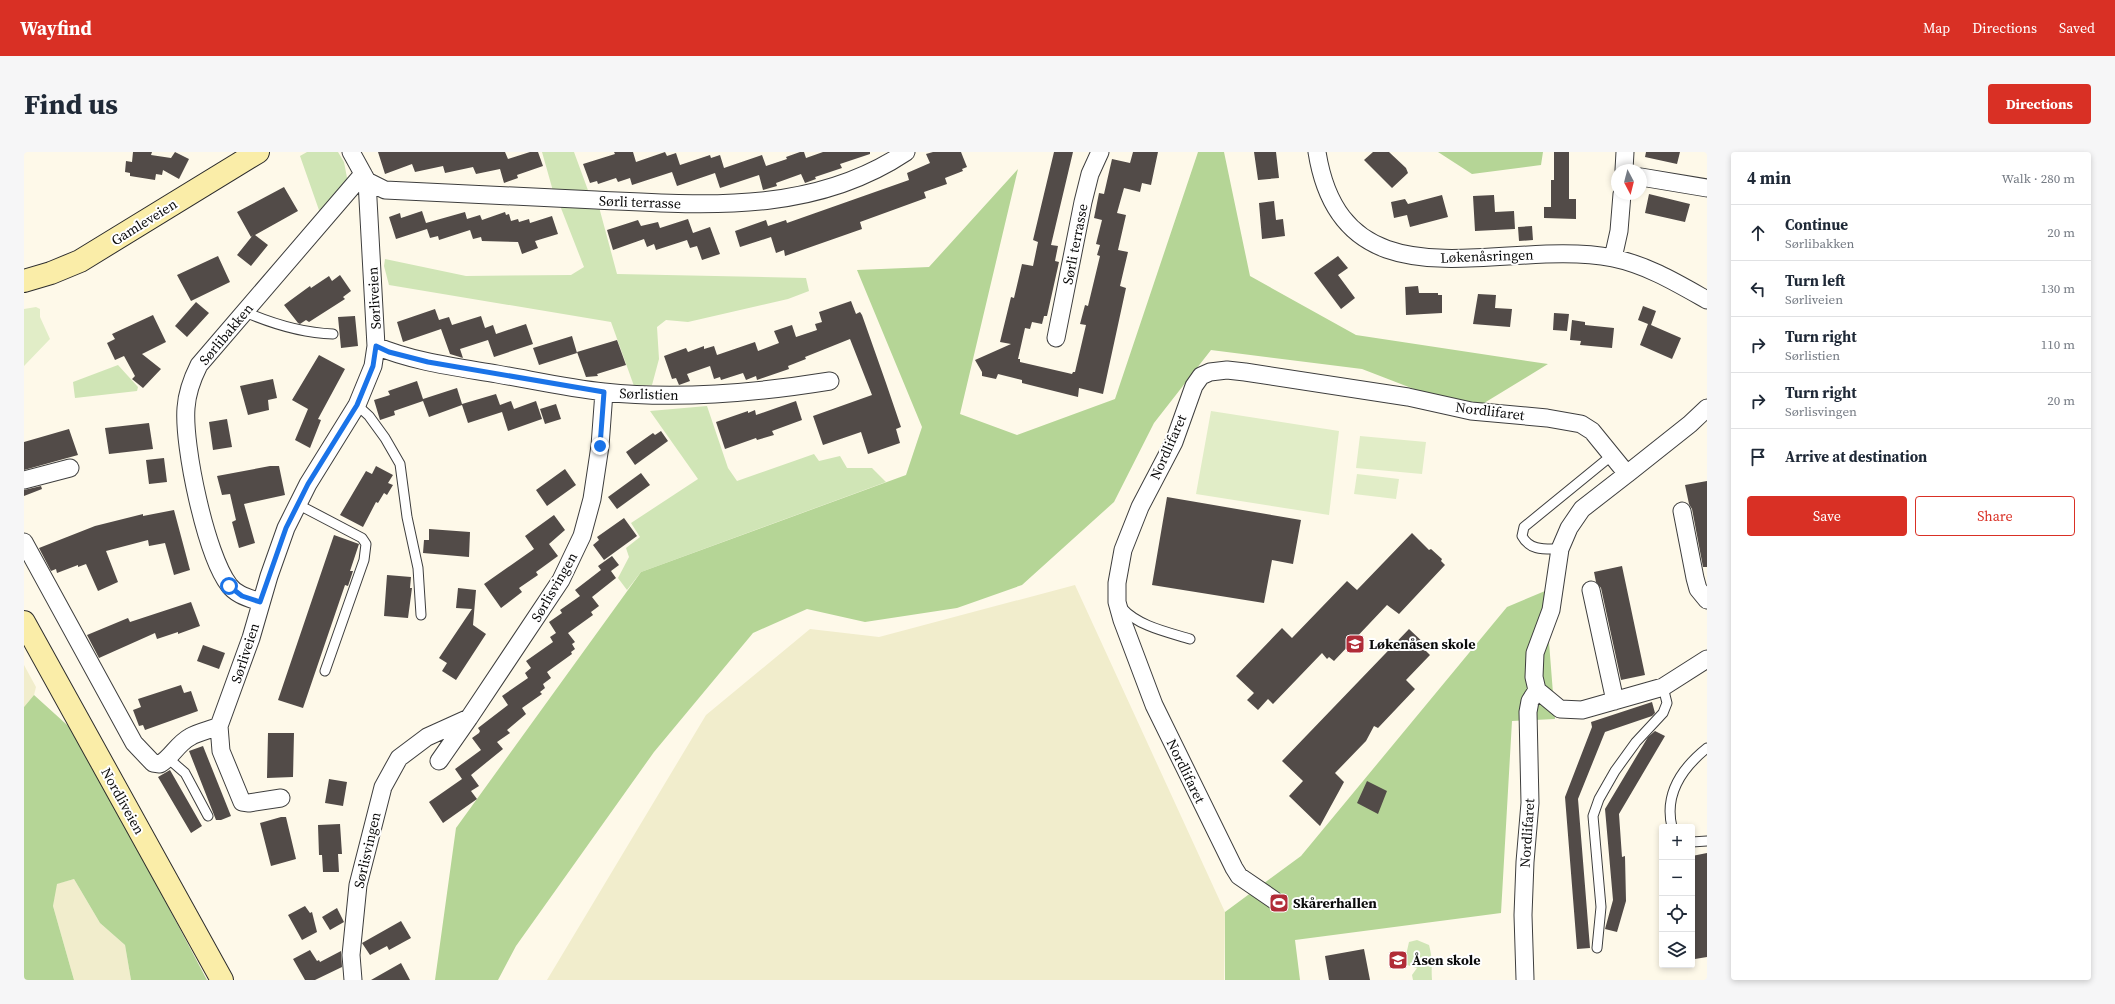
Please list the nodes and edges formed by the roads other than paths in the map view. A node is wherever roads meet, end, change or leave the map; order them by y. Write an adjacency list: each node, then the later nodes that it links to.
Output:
1 (258, 152): 13 (main road, Gamleveien)
2 (351, 152): 8 (street, Sørliveien)
3 (906, 152): 8 (street, Sørli terrasse)
4 (1100, 152): 17 (street, Sørli terrasse)
5 (1317, 152): 12 (street, Løkenåsringen)
6 (1625, 152): 7 (street)
7 (1624, 164)
8 (365, 178): 15 (street, Sørlibakken); 18 (street, Sørliveien)
9 (1647, 178): 10 (street)
10 (1707, 188)
11 (1622, 200): 12 (street)
12 (1613, 258): 14 (street, Løkenåsringen)
13 (24, 281)
14 (1707, 300)
15 (244, 312): 16 (lane); 33 (street, Sørlibakken)
16 (333, 334)
17 (1056, 338)
18 (376, 346): 20 (street, Sørlistien); 21 (street, Sørliveien)
19 (830, 381): 20 (street, Sørlistien)
20 (604, 392): 43 (street, Sørlisvingen)
21 (357, 405): 27 (street, Sørliveien); 35 (lane)
22 (1707, 408): 25 (street)
23 (1611, 456): 25 (street, Nordlifaret); 30 (lane); 34 (street, Nordlifaret)
24 (70, 468): 26 (street)
25 (1628, 474): 30 (street)
26 (24, 480)
27 (299, 505): 33 (street, Sørliveien); 39 (lane)
28 (1682, 510): 32 (street)
29 (24, 542): 46 (street)
30 (1560, 549): 41 (street)
31 (1591, 590): 42 (street)
32 (1707, 600)
33 (260, 602): 44 (street, Sørliveien)
34 (1117, 602): 37 (lane); 53 (street, Nordlifaret)
35 (421, 615)
36 (24, 622): 56 (main road, Nordliveien)
37 (1190, 640)
38 (1707, 658): 40 (street)
39 (325, 671)
40 (1663, 687): 42 (street); 54 (lane)
41 (1537, 690): 42 (street); 55 (street, Nordlifaret)
42 (1615, 701)
43 (469, 718): 47 (street, Sørlisvingen); 57 (street, Sørlisvingen)
44 (220, 726): 46 (street); 48 (street, Sørliveien)
45 (1707, 748): 50 (lane)
46 (169, 759): 49 (lane)
47 (439, 761)
48 (281, 798)
49 (208, 816)
50 (1672, 824)
51 (1707, 841): 52 (lane)
52 (1695, 842)
53 (1274, 900)
54 (1597, 948)
55 (1525, 979)
56 (222, 980)
57 (353, 980)

